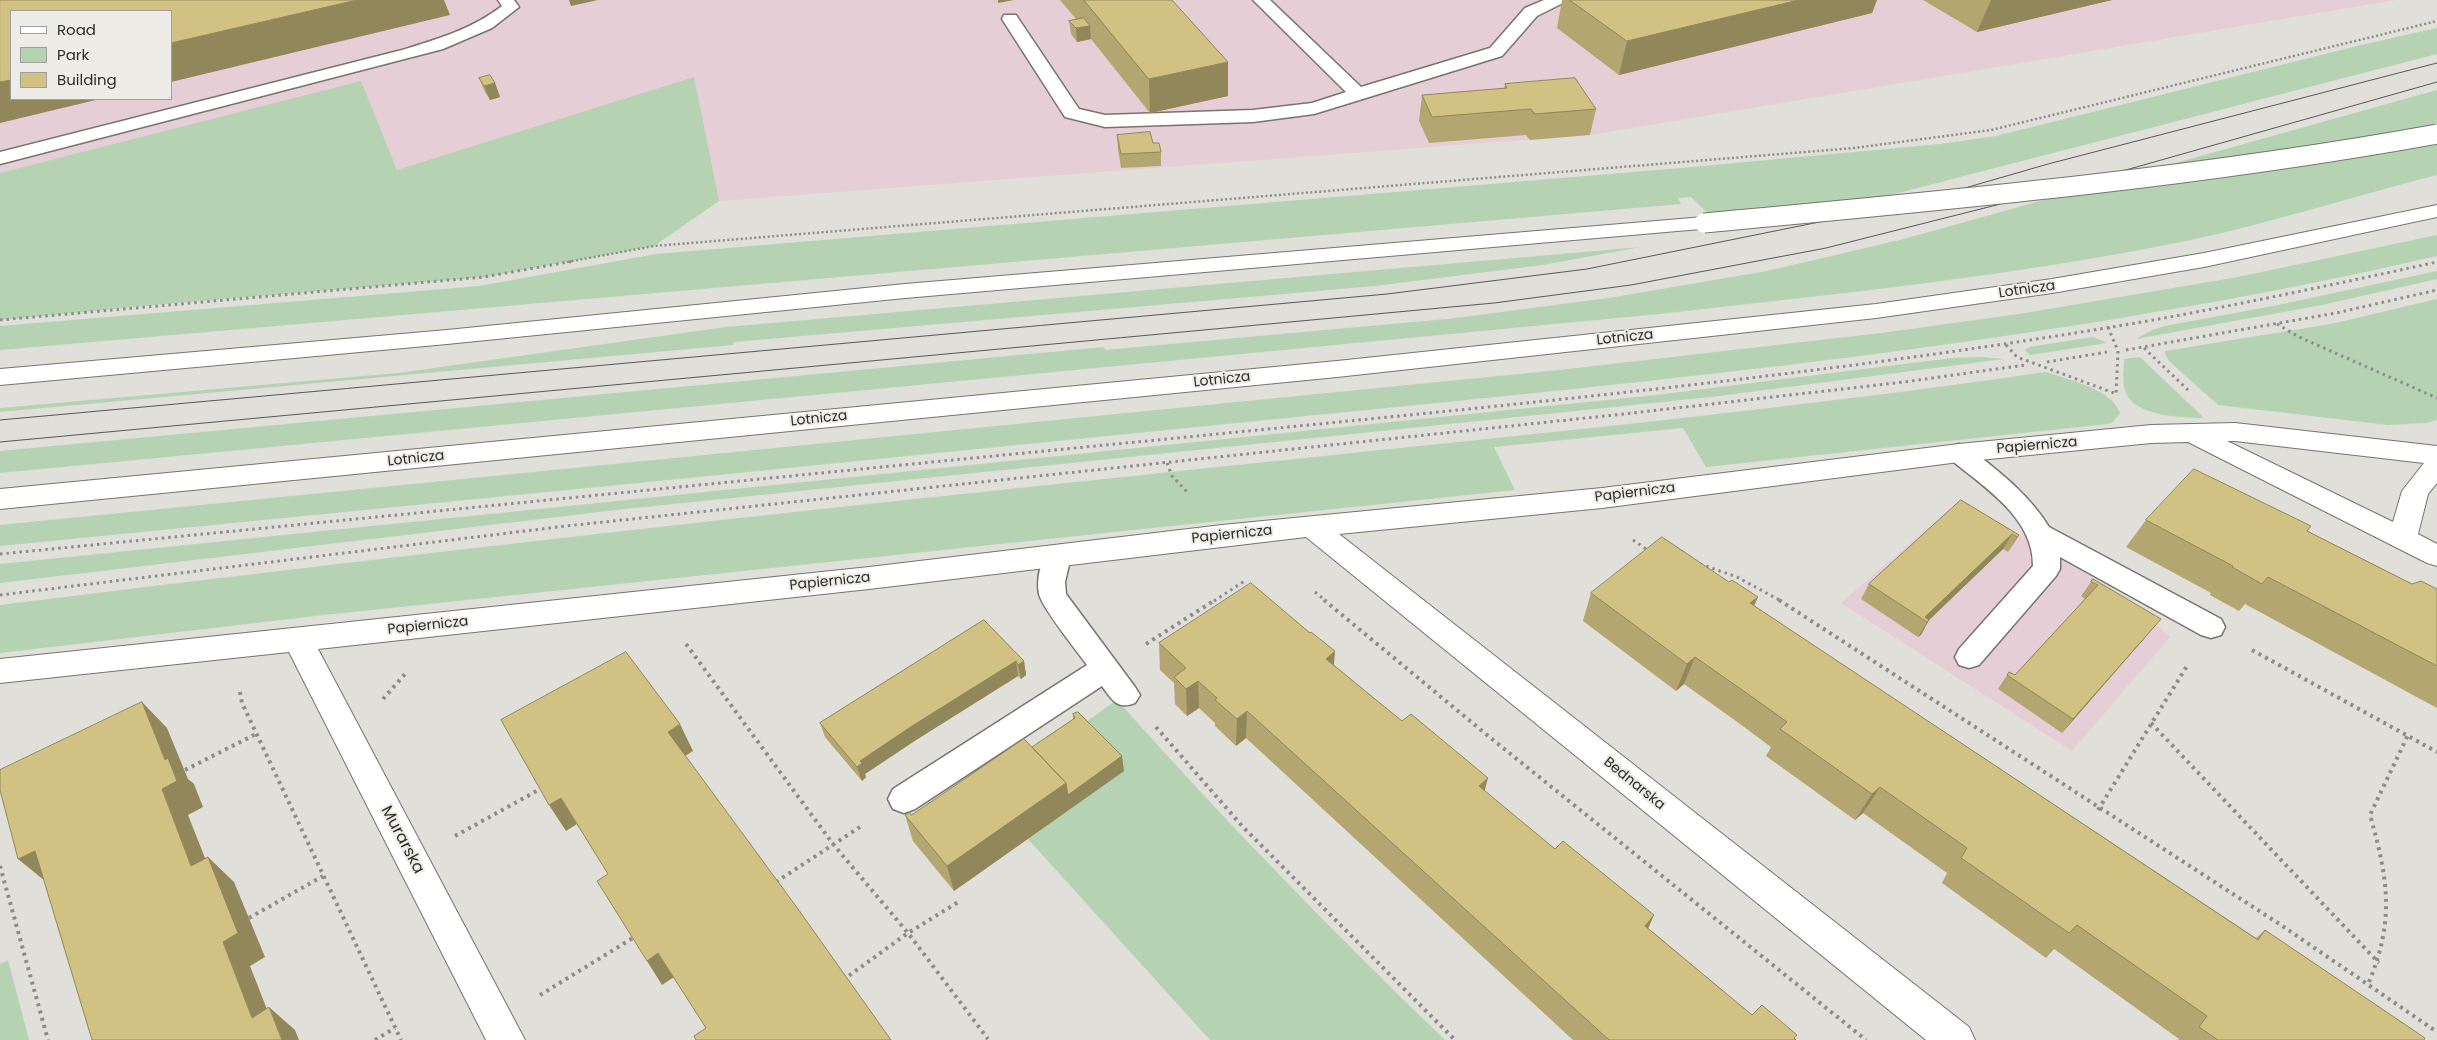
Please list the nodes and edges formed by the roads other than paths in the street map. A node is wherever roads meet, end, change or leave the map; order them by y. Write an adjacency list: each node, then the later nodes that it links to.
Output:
1 (506, 0): 7 (lane)
2 (1262, 0): 5 (lane)
3 (1557, 0): 5 (lane)
4 (1010, 20): 5 (lane)
5 (1358, 94)
6 (2437, 134): 9 (main road, bridge)
7 (0, 158)
8 (2437, 212): 14 (main road, Lotnicza)
9 (0, 377)
10 (2191, 432): 11 (main road, Papiernicza); 12 (main road, Papiernicza); 17 (main road)
11 (1959, 453): 15 (main road, Papiernicza); 16 (lane)
12 (2437, 455)
13 (2437, 465): 17 (main road)
14 (0, 499)
15 (1312, 527): 18 (main road, Papiernicza); 28 (main road, Bednarska)
16 (2040, 534): 20 (lane); 22 (lane)
17 (2403, 539): 19 (main road)
18 (1058, 556): 21 (main road, Papiernicza); 23 (lane)
19 (2437, 556)
20 (2211, 628)
21 (298, 640): 24 (main road, Papiernicza); 27 (main road, Murarska)
22 (1969, 657)
23 (1105, 669): 25 (lane); 26 (lane)
24 (0, 671)
25 (1125, 694)
26 (904, 799)
27 (506, 1040)
28 (1956, 1040)

